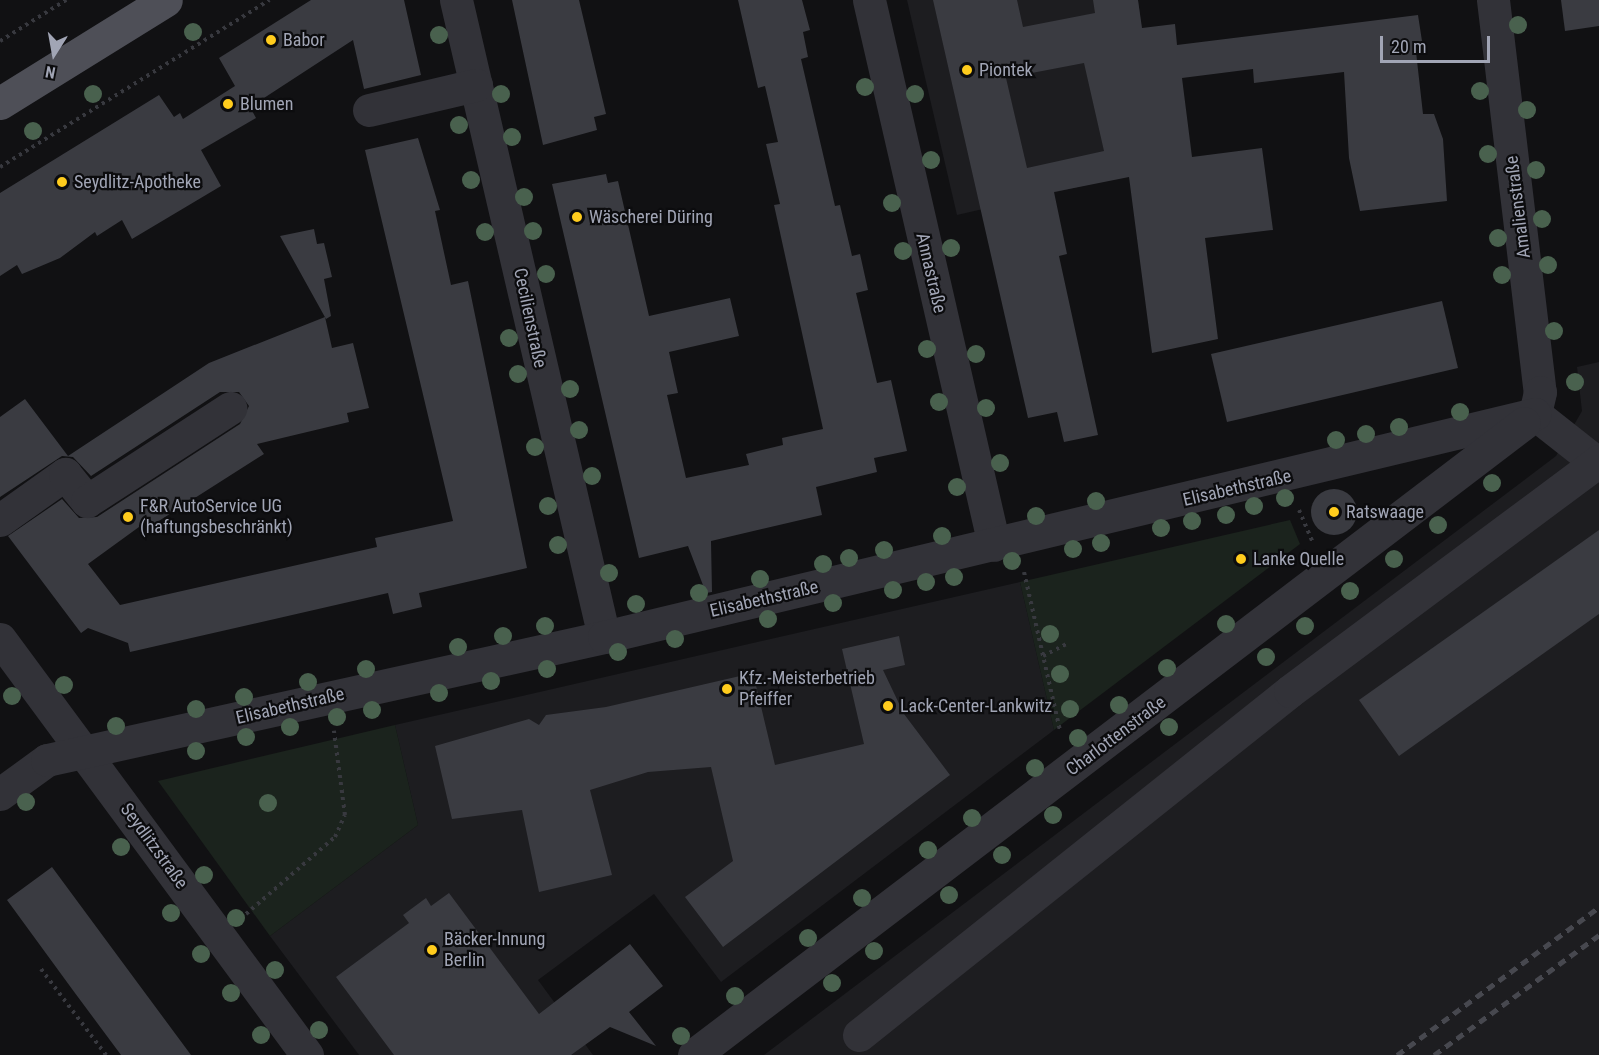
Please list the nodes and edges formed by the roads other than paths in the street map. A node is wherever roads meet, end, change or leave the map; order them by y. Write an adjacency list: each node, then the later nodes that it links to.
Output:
1 (166, 0): 6 (main road)
2 (456, 0): 5 (street, Cecilienstraße)
3 (869, 0): 12 (street, Annastraße)
4 (1493, 0): 9 (street, Amalienstraße)
5 (476, 85): 7 (street); 13 (street, Cecilienstraße)
6 (0, 103)
7 (369, 110)
8 (230, 408): 11 (street)
9 (1535, 414): 10 (street); 12 (street, Elisabethstraße); 19 (street, Charlottenstraße)
10 (1598, 462): 17 (street)
11 (0, 520)
12 (994, 545): 13 (street, Elisabethstraße)
13 (604, 637): 15 (street, Elisabethstraße)
14 (0, 639): 15 (street, Seydlitzstraße)
15 (85, 753): 16 (street, Elisabethstraße); 18 (street, Seydlitzstraße)
16 (0, 794)
17 (859, 1035)
18 (308, 1055)
19 (694, 1055)

